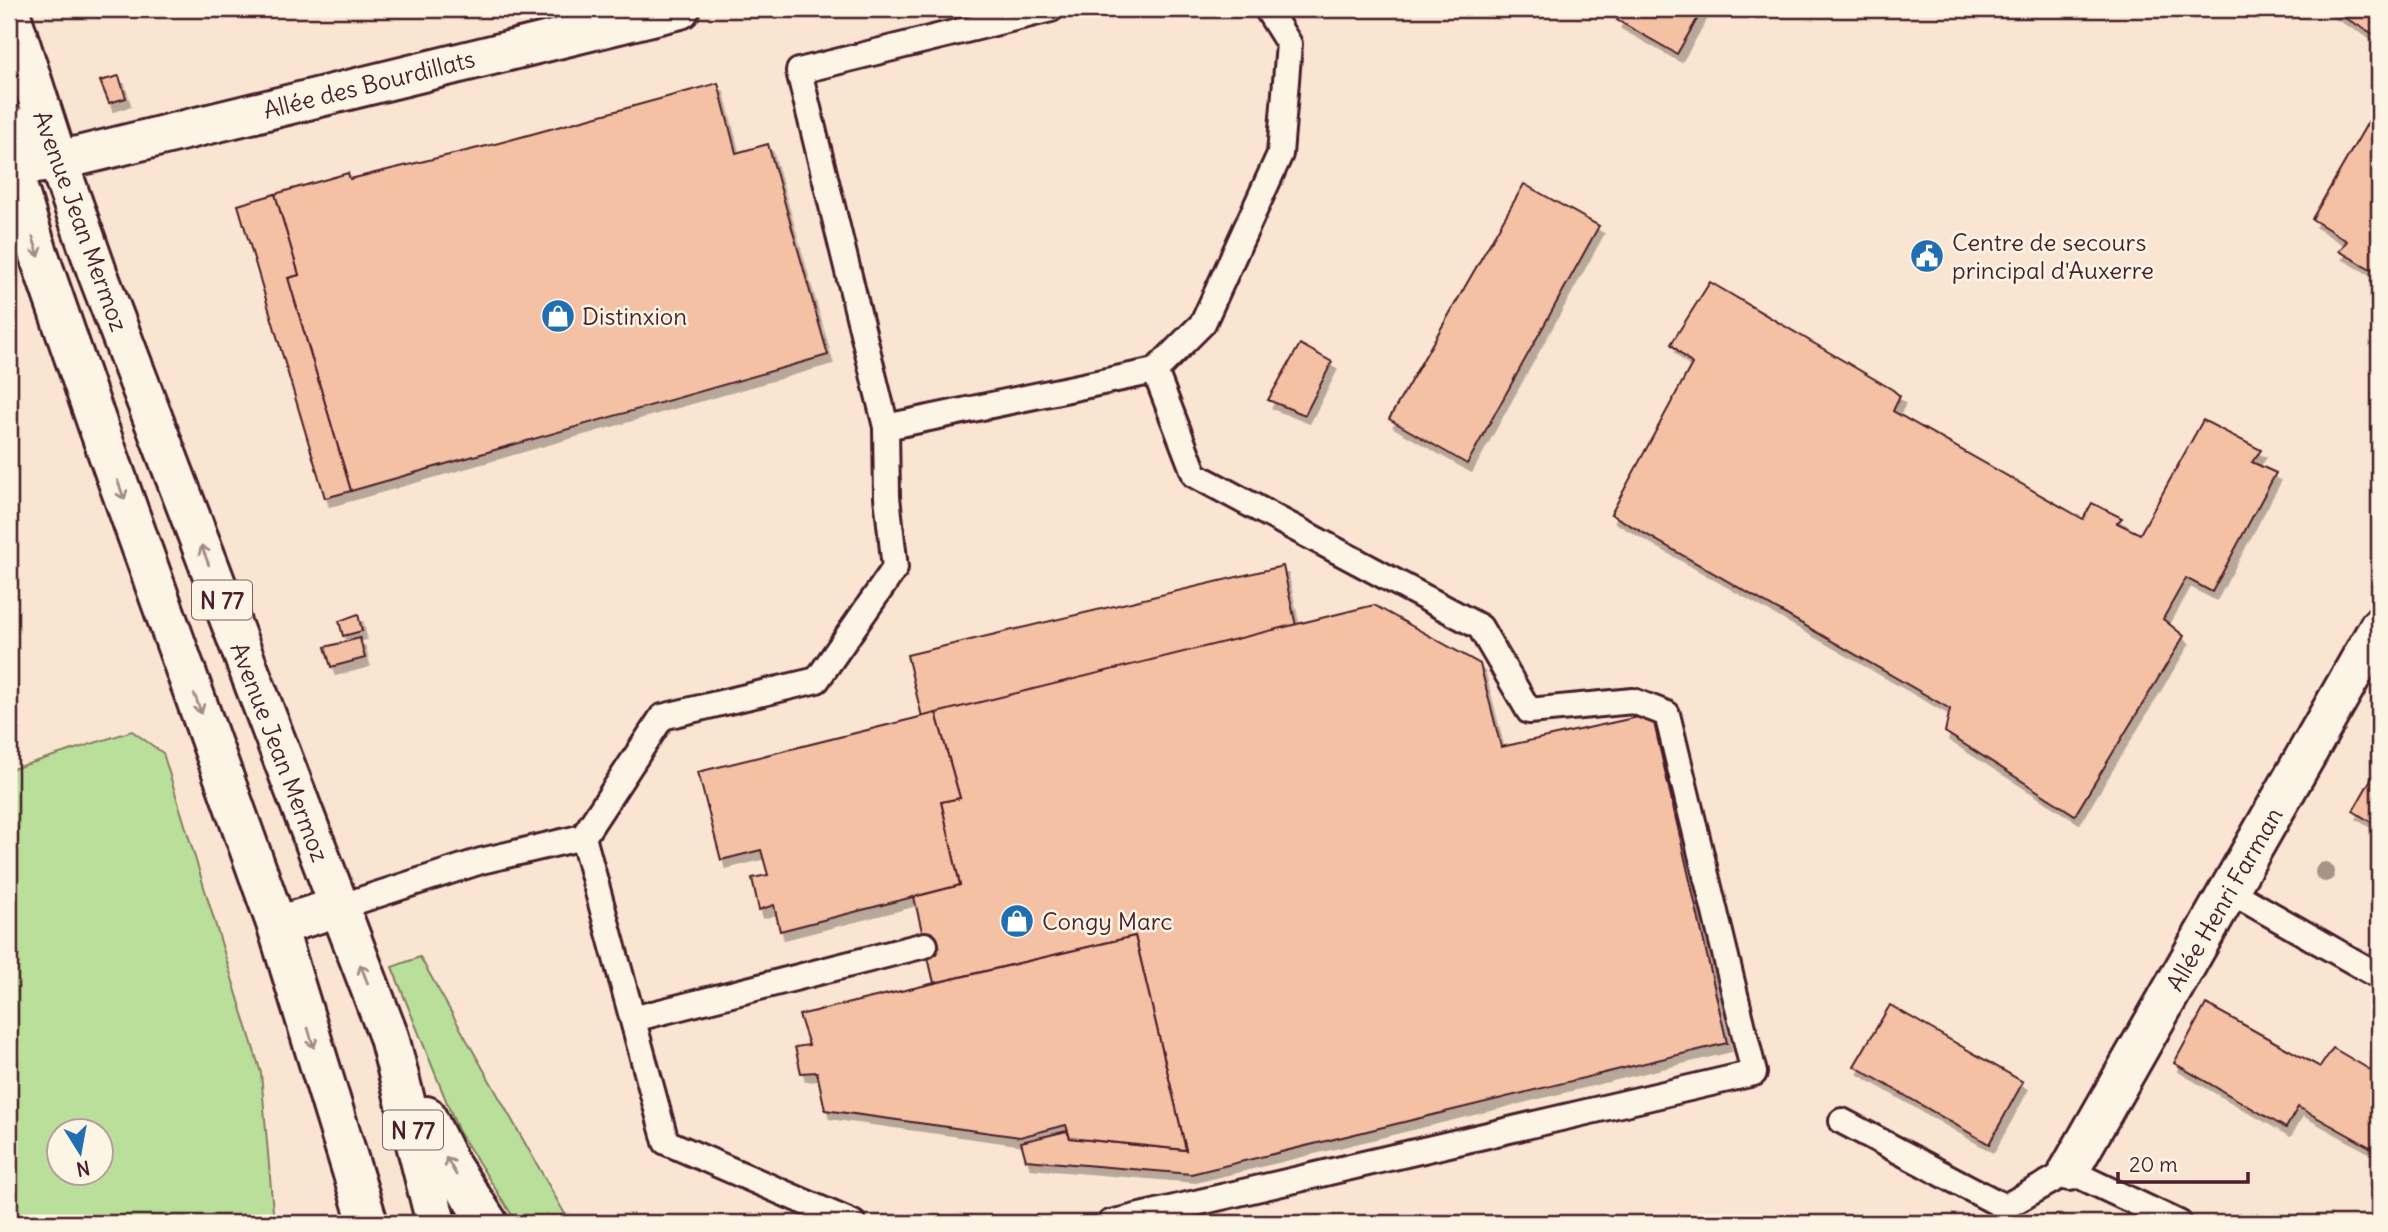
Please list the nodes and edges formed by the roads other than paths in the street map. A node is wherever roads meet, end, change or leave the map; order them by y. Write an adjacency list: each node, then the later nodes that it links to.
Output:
1 (680, 9): 7 (main road, Allée des Bourdillats)
2 (1051, 9): 9 (lane)
3 (1267, 9): 8 (lane)
4 (11, 20): 7 (main road, Avenue Jean Mermoz / N 77)
5 (9, 124): 7 (main road, Allée des Bourdillats)
6 (9, 159): 14 (main road, Avenue Jean Mermoz / N 77, one-way to 14)
7 (58, 161): 13 (main road, Avenue Jean Mermoz / N 77, one-way to 7)
8 (1155, 371): 9 (lane); 25 (lane)
9 (886, 426): 11 (lane)
10 (2379, 627): 12 (main road, Allée Henri Farman)
11 (583, 837): 13 (lane); 17 (lane)
12 (2228, 890): 16 (lane); 20 (main road, Allée Henri Farman)
13 (339, 907): 14 (main road); 18 (main road, Avenue Jean Mermoz / N 77, one-way to 13)
14 (277, 926): 21 (main road, Avenue Jean Mermoz / N 77, one-way to 21)
15 (925, 945): 17 (lane)
16 (2379, 976)
17 (633, 1019): 24 (lane)
18 (389, 1037): 22 (main road, Avenue Jean Mermoz / N 77); 23 (main road, one-way to 18)
19 (1842, 1121): 20 (lane)
20 (2069, 1171): 26 (lane)
21 (368, 1223)
22 (436, 1223)
23 (488, 1223)
24 (853, 1223)
25 (1110, 1223)
26 (2179, 1223)

